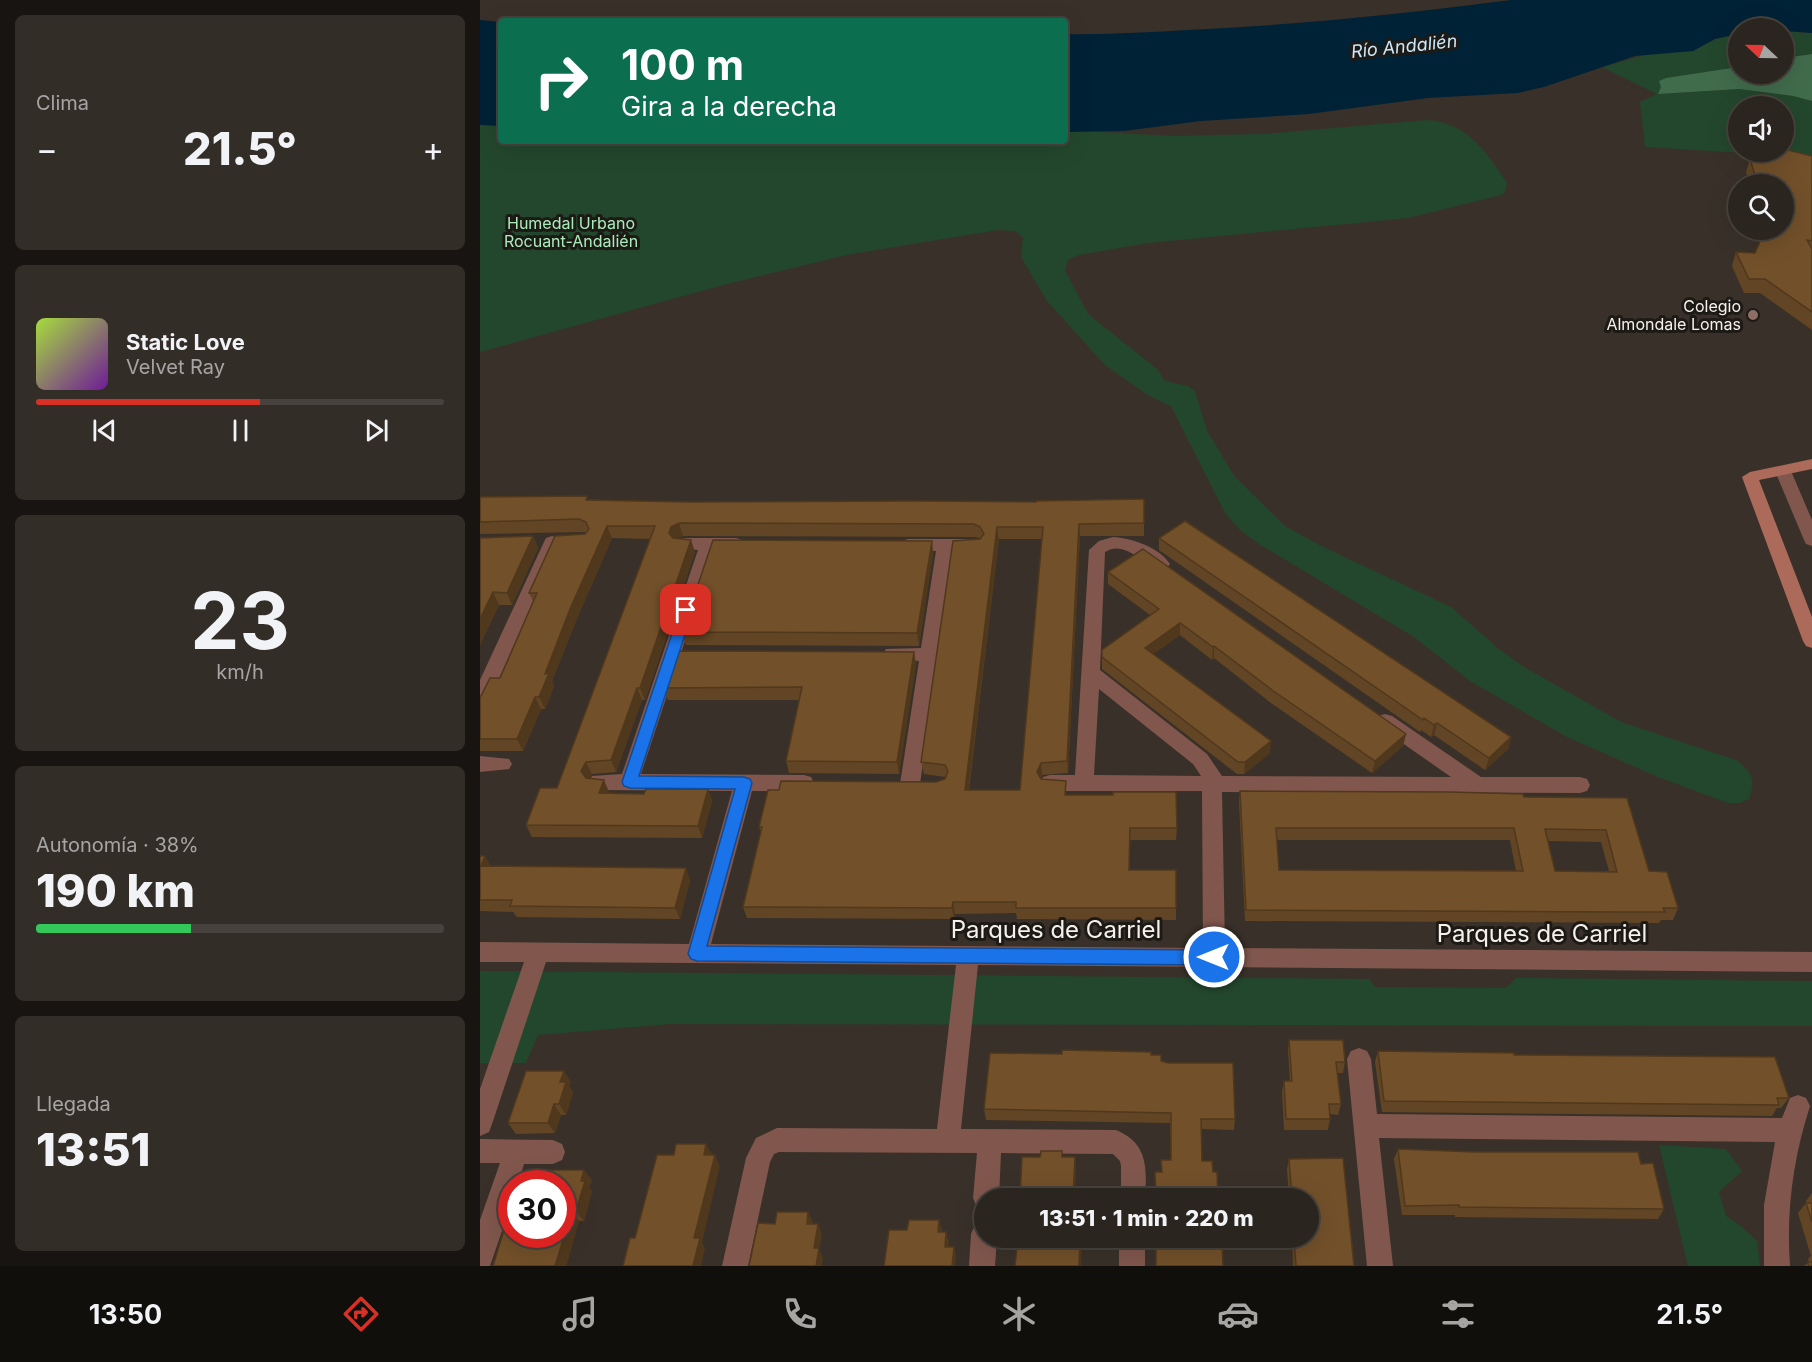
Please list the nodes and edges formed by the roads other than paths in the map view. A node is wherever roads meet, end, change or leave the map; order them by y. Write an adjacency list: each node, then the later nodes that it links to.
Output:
1 (1812, 464): 2 (street)
2 (1783, 471): 3 (street); 12 (street)
3 (1812, 540)
4 (528, 542): 17 (street)
5 (682, 544): 6 (street)
6 (708, 544): 7 (street); 13 (street)
7 (755, 544)
8 (886, 545): 9 (street)
9 (945, 545): 10 (street); 16 (street)
10 (975, 545)
11 (1180, 577): 18 (street)
12 (1812, 641)
13 (672, 654): 14 (street); 24 (street)
14 (695, 654)
15 (871, 654): 16 (street)
16 (929, 655): 27 (street)
17 (488, 664): 19 (street)
18 (1090, 672): 29 (street); 30 (street)
19 (480, 700)
20 (1367, 708): 31 (street)
21 (480, 764): 22 (street)
22 (502, 764)
23 (599, 782): 24 (street)
24 (630, 782): 25 (street)
25 (744, 783): 26 (street); 35 (street)
26 (827, 783)
27 (887, 783)
28 (1050, 783): 29 (street)
29 (1084, 783): 30 (street)
30 (1213, 783): 31 (street); 37 (street)
31 (1475, 783): 32 (street)
32 (1580, 785)
33 (480, 952): 34 (street, Parques de Carriel)
34 (538, 953): 35 (street, Parques de Carriel); 41 (street)
35 (697, 954): 36 (street, Parques de Carriel)
36 (968, 956): 37 (street, Parques de Carriel); 44 (street)
37 (1214, 957): 38 (street, Parques de Carriel)
38 (1812, 962)
39 (1359, 1059): 42 (street)
40 (1798, 1106): 43 (street)
41 (480, 1125)
42 (1365, 1126): 43 (street); 57 (street)
43 (1790, 1130): 58 (street)
44 (948, 1141): 45 (street); 54 (street)
45 (990, 1141): 49 (street); 50 (street)
46 (480, 1150): 47 (street)
47 (516, 1151): 48 (street); 53 (street)
48 (553, 1152)
49 (987, 1188)
50 (1133, 1188)
51 (983, 1248): 55 (street)
52 (1132, 1248): 56 (street)
53 (480, 1257)
54 (735, 1266)
55 (982, 1266)
56 (1132, 1266)
57 (1380, 1266)
58 (1777, 1266)

